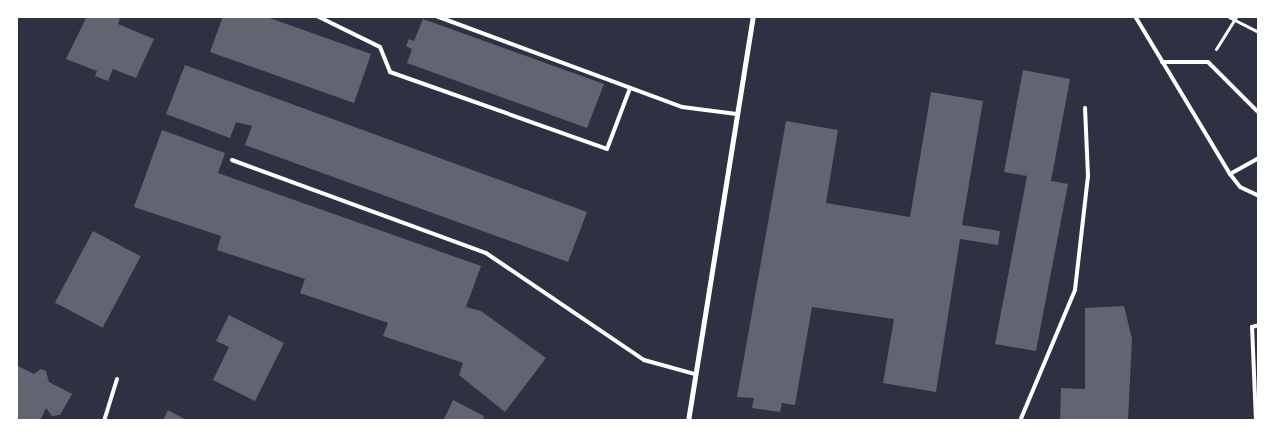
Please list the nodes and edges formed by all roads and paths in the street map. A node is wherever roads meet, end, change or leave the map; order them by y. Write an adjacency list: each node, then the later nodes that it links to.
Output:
1 (317, 16): 11 (lane)
2 (436, 16): 11 (lane)
3 (753, 16): 14 (street)
4 (1135, 16): 9 (lane)
5 (1227, 16): 7 (path)
6 (1237, 16): 7 (path)
7 (1234, 21): 8 (path); 10 (path)
8 (1259, 32)
9 (1162, 62): 10 (lane); 17 (lane)
10 (1208, 62): 13 (lane)
11 (630, 88): 14 (lane)
12 (1085, 108): 24 (lane)
13 (1259, 113)
14 (737, 114): 20 (street)
15 (1259, 158): 17 (lane)
16 (232, 160): 20 (lane)
17 (1230, 174): 18 (lane)
18 (1259, 196)
19 (1259, 325): 25 (lane)
20 (695, 374): 23 (street)
21 (117, 379): 22 (lane)
22 (104, 421)
23 (688, 421)
24 (1020, 421)
25 (1256, 421)

